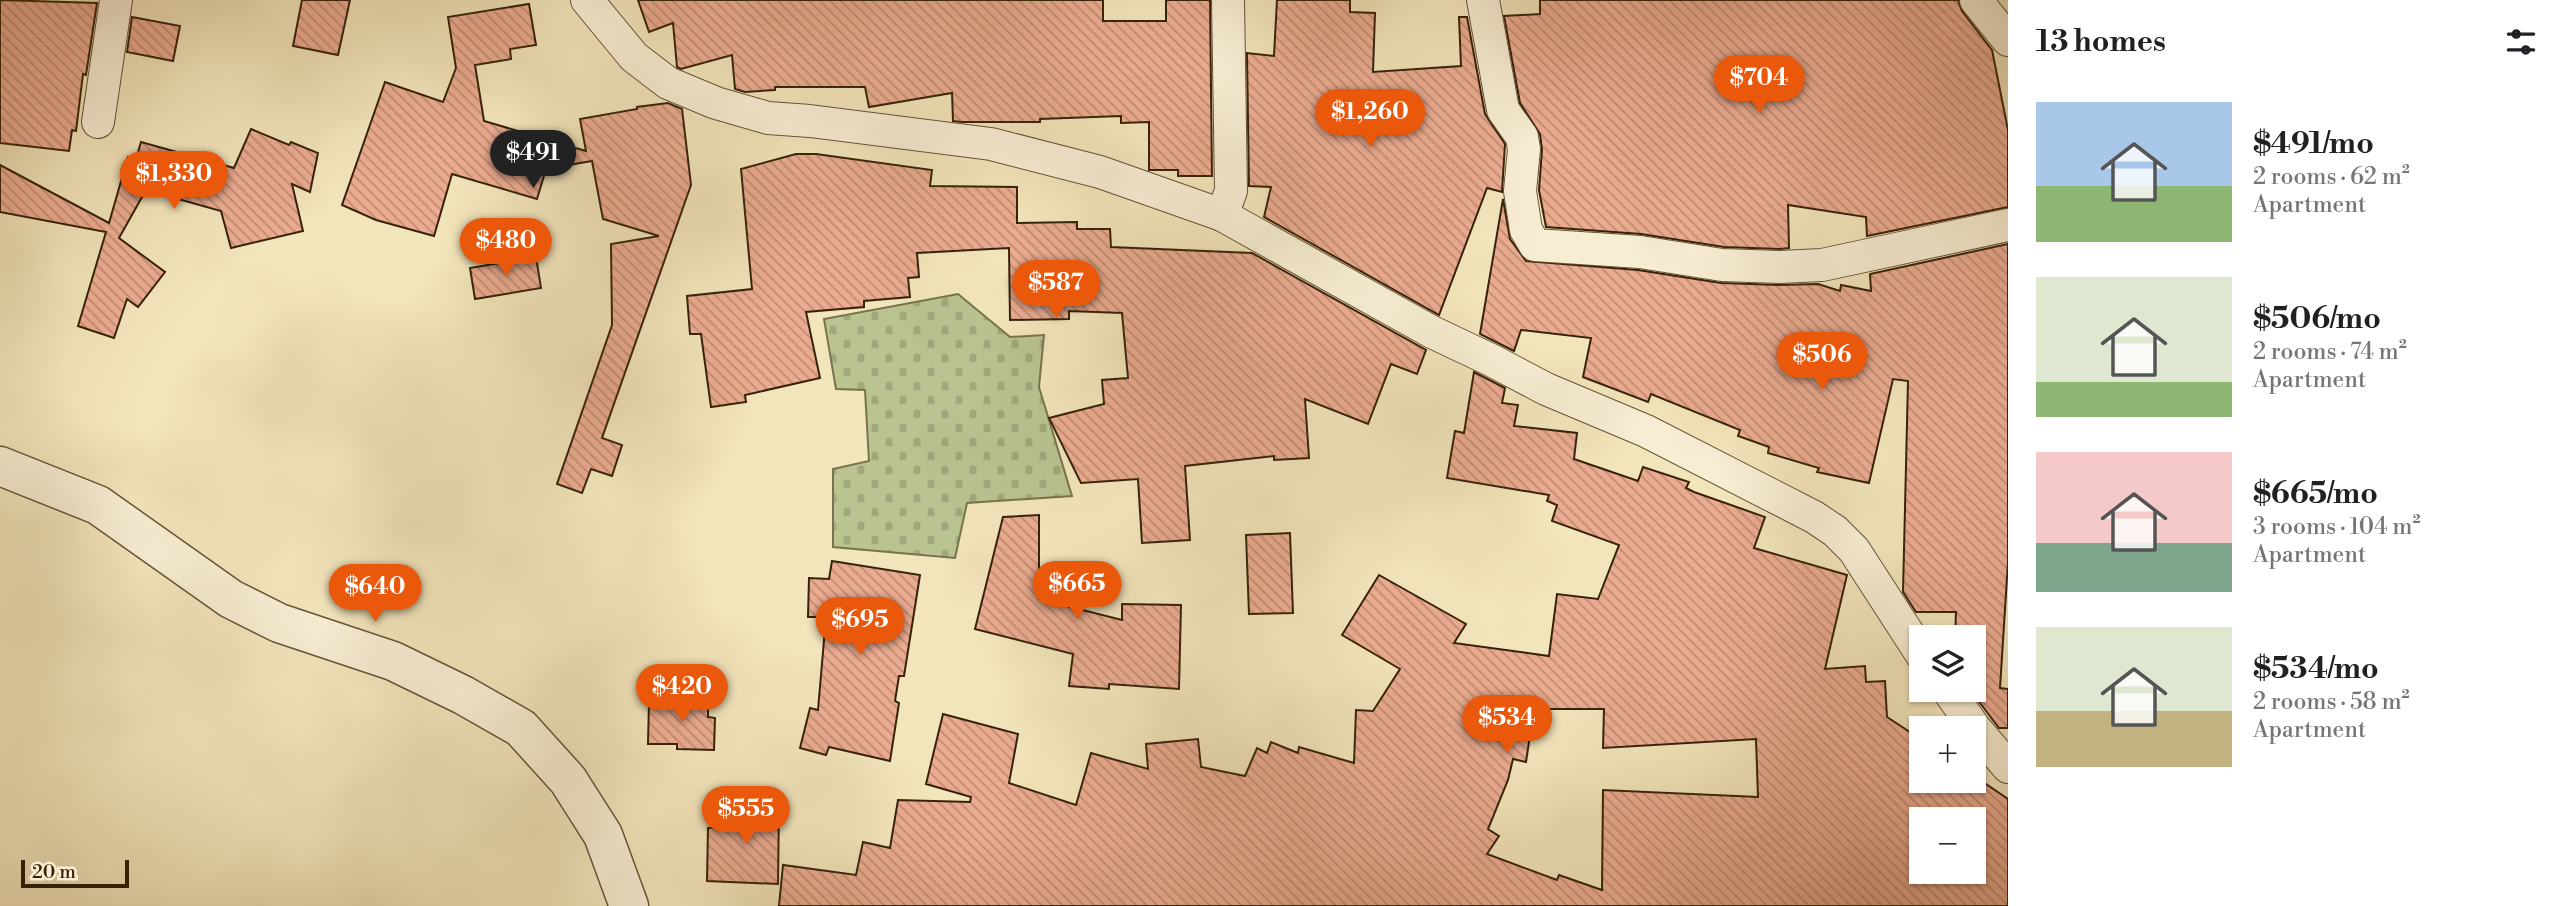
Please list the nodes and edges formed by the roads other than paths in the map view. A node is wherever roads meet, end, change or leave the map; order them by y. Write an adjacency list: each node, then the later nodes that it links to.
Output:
1 (116, 0): 7 (street)
2 (587, 0): 8 (street)
3 (1228, 0): 8 (street)
4 (1483, 0): 9 (street)
5 (1976, 0): 6 (street)
6 (2008, 40)
7 (98, 122)
8 (1222, 215): 11 (street)
9 (2008, 225)
10 (0, 466): 14 (street)
11 (1909, 634)
12 (1956, 702): 13 (street)
13 (2008, 767)
14 (629, 906)

